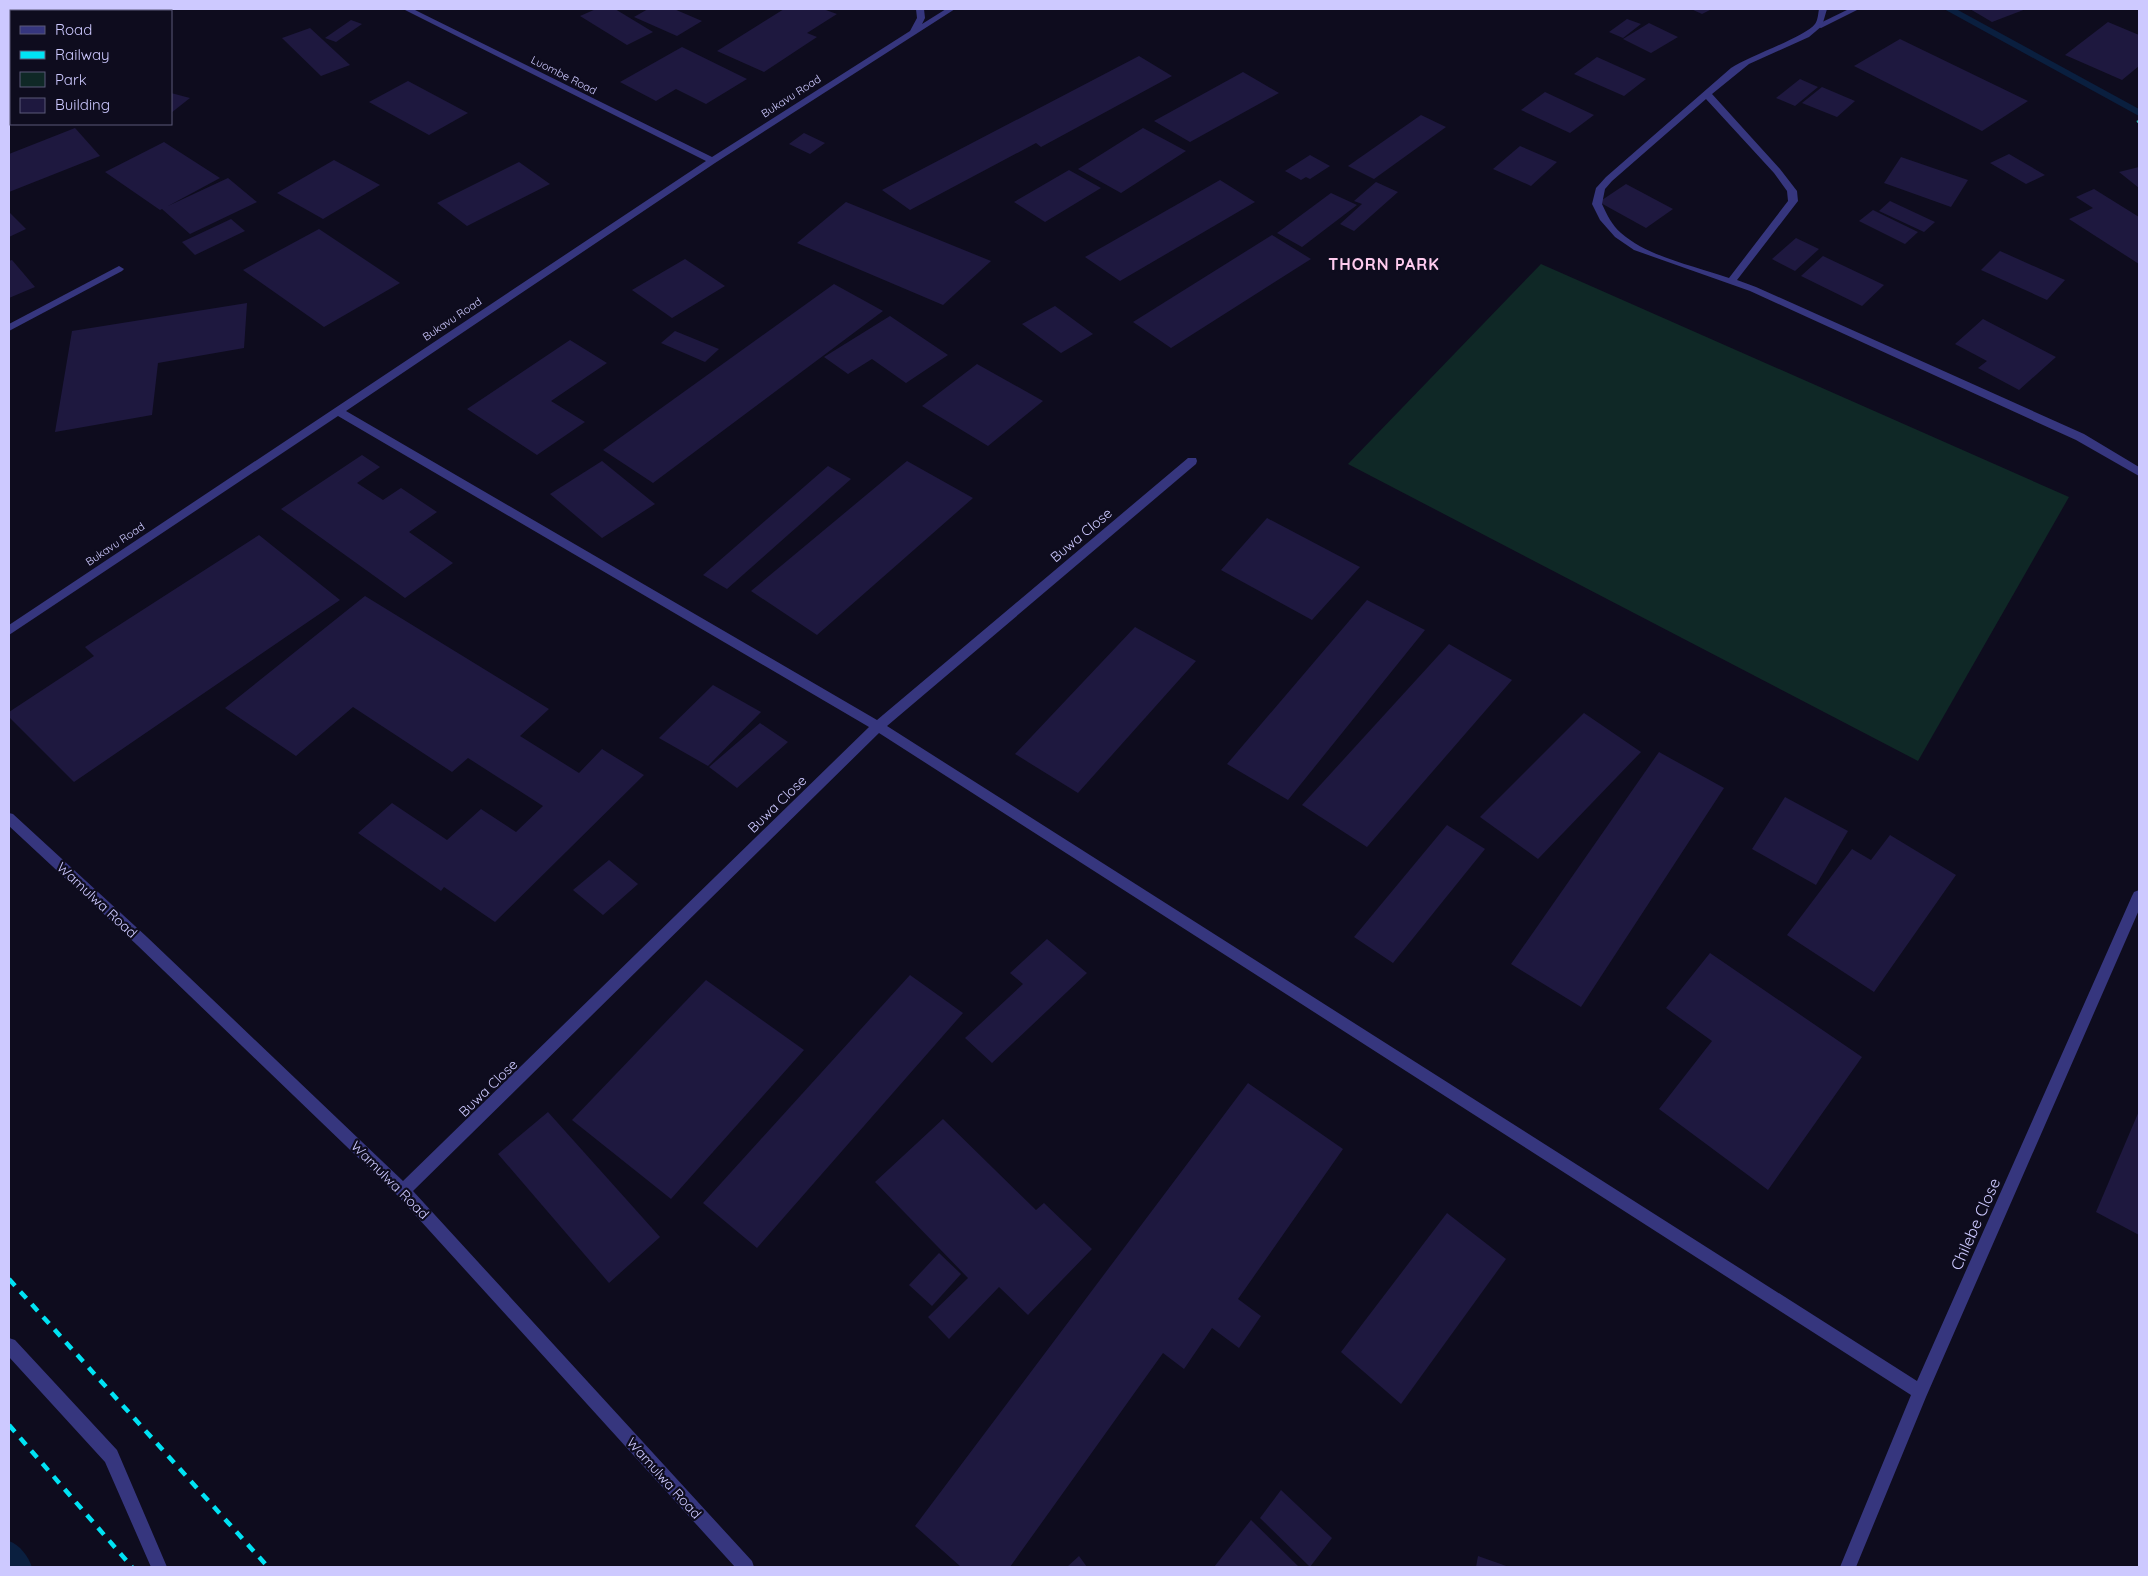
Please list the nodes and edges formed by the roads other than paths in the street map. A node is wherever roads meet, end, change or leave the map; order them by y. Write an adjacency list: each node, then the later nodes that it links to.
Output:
1 (407, 9): 9 (street, Luombe Road)
2 (920, 9): 7 (street)
3 (951, 9): 7 (street, Bukavu Road)
4 (1823, 9): 6 (street)
5 (1855, 9): 6 (street)
6 (1818, 26): 8 (street)
7 (912, 34): 9 (street, Bukavu Road)
8 (1706, 93): 11 (street); 11 (street)
9 (712, 161): 13 (street, Bukavu Road)
10 (119, 269): 12 (street)
11 (1731, 281): 15 (street)
12 (9, 328)
13 (338, 411): 16 (street, Bukavu Road); 17 (street)
14 (1192, 461): 17 (street, Buwa Close)
15 (2139, 472)
16 (9, 630)
17 (878, 726): 20 (street, Buwa Close); 22 (street)
18 (9, 818): 20 (street, Wamulwa Road)
19 (2139, 896): 22 (street, Chilebe Close)
20 (404, 1192): 24 (street, Wamulwa Road)
21 (9, 1346): 23 (street)
22 (1920, 1392): 25 (street, Chilebe Close)
23 (159, 1567)
24 (746, 1567)
25 (1848, 1567)

